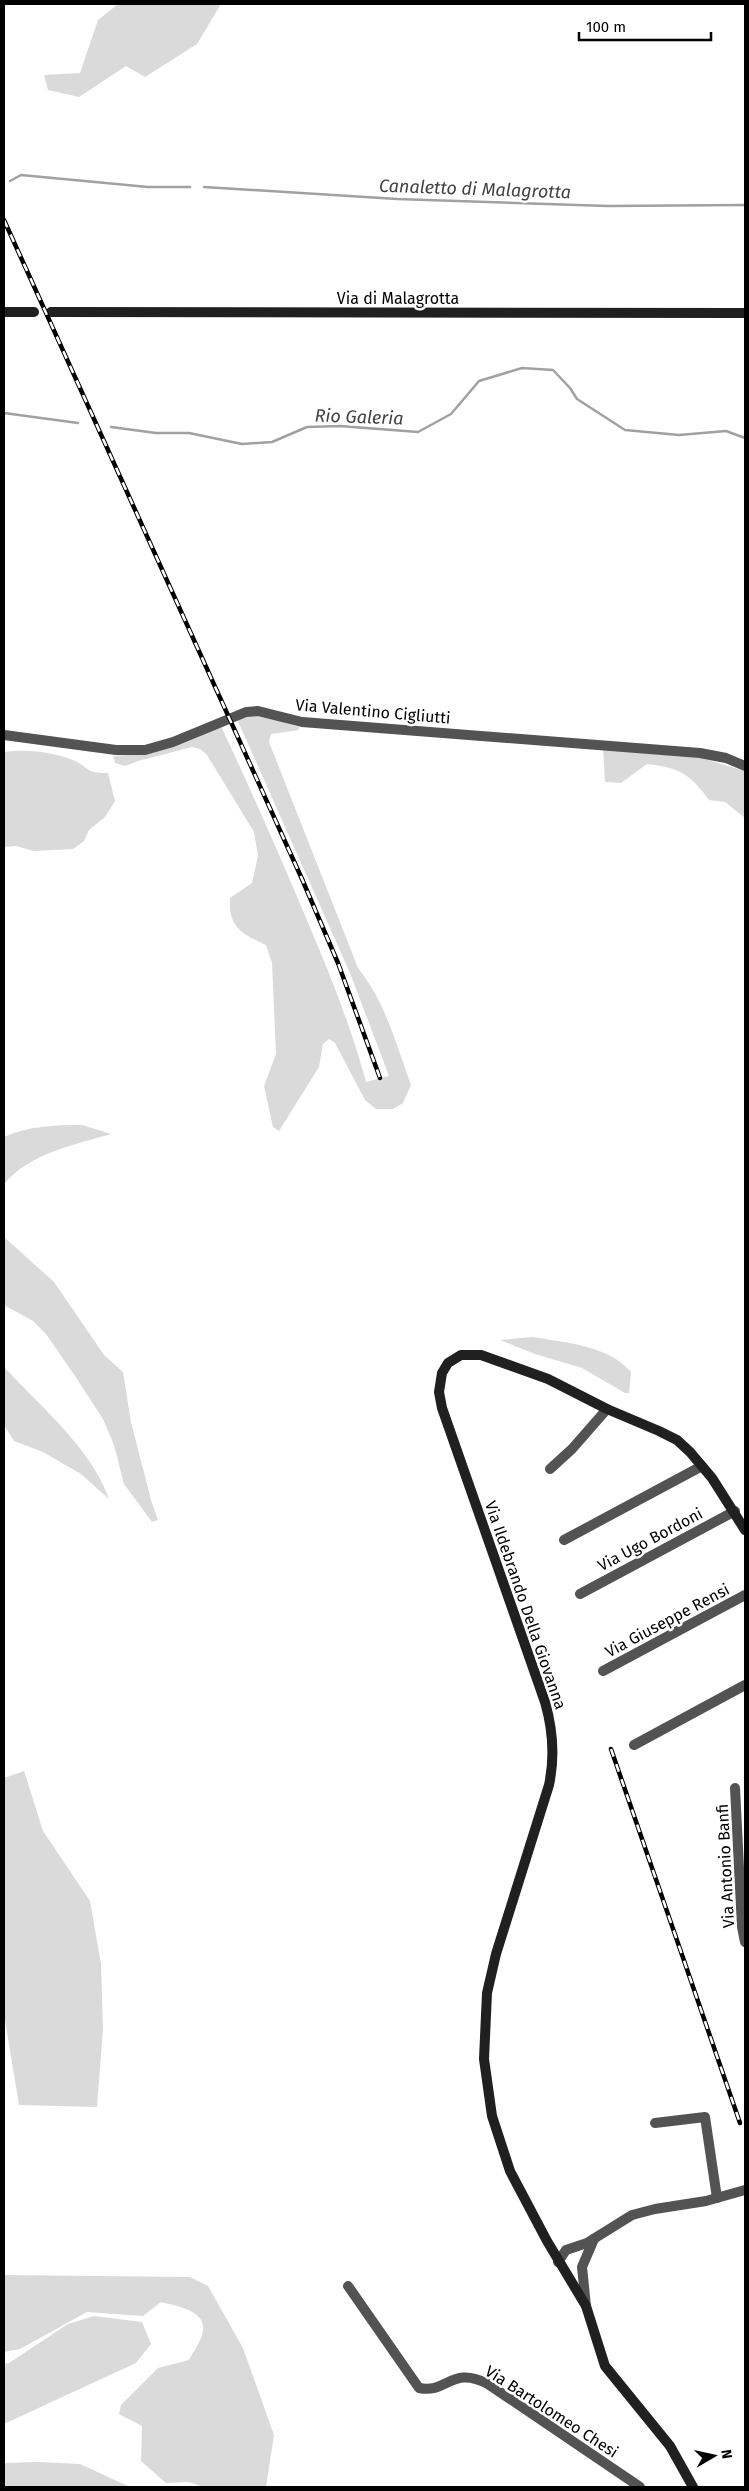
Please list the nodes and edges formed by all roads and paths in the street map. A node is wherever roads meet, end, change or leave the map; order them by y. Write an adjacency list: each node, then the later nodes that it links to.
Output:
1 (4, 312): 2 (street)
2 (34, 312)
3 (51, 312): 4 (street, Via di Malagrotta)
4 (745, 313)
5 (4, 735): 6 (street, Via Valentino Cigliutti)
6 (745, 766)
7 (607, 1409): 8 (street, Via Ildebrando Della Giovanna); 9 (street); 26 (street, Via Ildebrando Della Giovanna)
8 (702, 1466): 10 (street, Via Ildebrando Della Giovanna); 12 (street)
9 (550, 1469)
10 (735, 1511): 11 (street, Via Ildebrando Della Giovanna); 13 (street, Via Ugo Bordoni)
11 (745, 1530)
12 (564, 1540)
13 (580, 1594)
14 (745, 1595): 15 (street, Via Giuseppe Rensi)
15 (603, 1671)
16 (745, 1685): 17 (street)
17 (634, 1745)
18 (735, 1788): 19 (street, Via Antonio Banfi)
19 (742, 1864): 20 (street, Via Antonio Banfi)
20 (744, 1927): 21 (street, Via Antonio Banfi)
21 (745, 1942)
22 (655, 2124): 24 (street)
23 (745, 2190): 24 (street)
24 (717, 2198): 25 (street)
25 (594, 2239): 27 (street); 29 (street)
26 (547, 2241): 27 (street); 28 (street, Via Ildebrando Della Giovanna)
27 (569, 2248): 28 (street)
28 (558, 2262): 30 (street, Via Ildebrando Della Giovanna)
29 (582, 2268): 30 (street); 32 (street)
30 (565, 2272): 32 (street, Via Ildebrando Della Giovanna)
31 (348, 2286): 33 (street, Via Bartolomeo Chesi)
32 (586, 2306): 34 (street, Via Ildebrando Della Giovanna)
33 (640, 2487)
34 (693, 2487)

